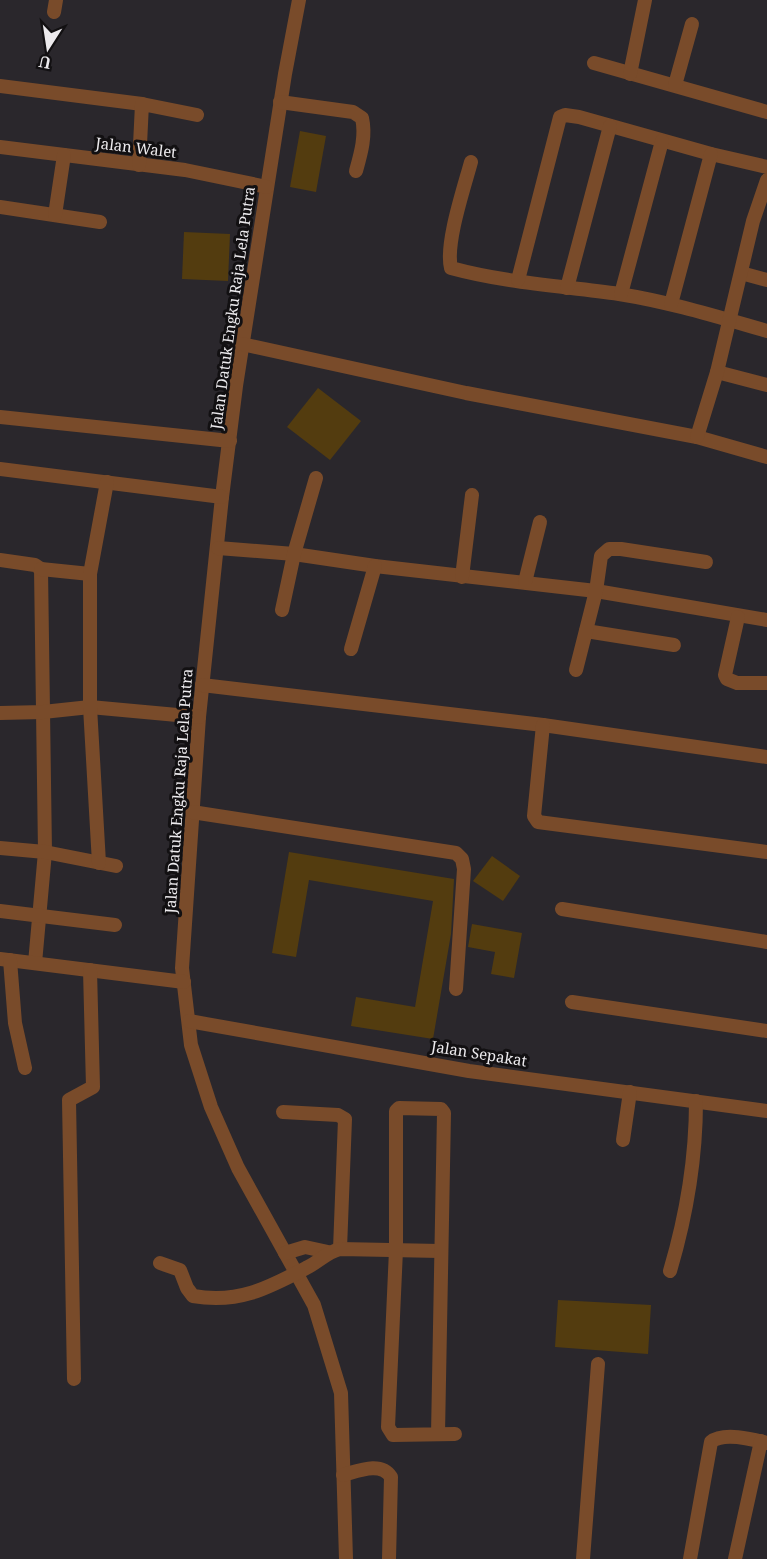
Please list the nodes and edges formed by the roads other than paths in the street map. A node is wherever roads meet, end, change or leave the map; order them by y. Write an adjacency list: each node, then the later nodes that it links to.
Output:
1 (299, 0): 8 (street, Jalan Datuk Engku Raja Lela Putra)
2 (645, 0): 5 (street)
3 (692, 24): 6 (street)
4 (594, 63): 5 (street)
5 (630, 74): 6 (street)
6 (675, 85): 10 (street)
7 (0, 86): 9 (street)
8 (280, 102): 20 (street); 22 (street, Jalan Datuk Engku Raja Lela Putra)
9 (142, 104): 11 (street); 18 (street)
10 (767, 112)
11 (197, 115)
12 (610, 126): 13 (street); 28 (street); 30 (street)
13 (662, 141): 15 (street); 31 (street)
14 (0, 147): 16 (street, Jalan Walet)
15 (711, 154): 19 (street); 32 (street)
16 (64, 155): 18 (street, Jalan Walet); 24 (street)
17 (471, 162): 28 (street)
18 (140, 165): 22 (street, Jalan Walet)
19 (767, 167)
20 (356, 171)
21 (767, 180): 26 (street)
22 (267, 187): 35 (street, Jalan Datuk Engku Raja Lela Putra)
23 (0, 207): 24 (street)
24 (55, 215): 25 (street)
25 (100, 222)
26 (760, 223): 27 (street)
27 (741, 273): 29 (street); 33 (street)
28 (518, 280): 30 (street)
29 (767, 280)
30 (567, 288): 31 (street)
31 (621, 294): 32 (street)
32 (671, 304): 33 (street)
33 (728, 320): 34 (street); 36 (street)
34 (767, 331)
35 (242, 344): 39 (street); 40 (street, Jalan Datuk Engku Raja Lela Putra)
36 (717, 372): 37 (street); 39 (street)
37 (767, 385)
38 (0, 417): 40 (street)
39 (697, 437): 41 (street)
40 (230, 441): 46 (street, Jalan Datuk Engku Raja Lela Putra)
41 (767, 457)
42 (0, 469): 44 (street)
43 (316, 478): 49 (street)
44 (107, 482): 46 (street); 54 (street)
45 (472, 495): 55 (street)
46 (222, 497): 48 (street, Jalan Datuk Engku Raja Lela Putra)
47 (540, 522): 56 (street)
48 (218, 548): 49 (street); 66 (street, Jalan Datuk Engku Raja Lela Putra)
49 (294, 554): 52 (street); 58 (street)
50 (0, 560): 53 (street)
51 (706, 562): 57 (street)
52 (375, 566): 55 (street); 63 (street)
53 (41, 569): 54 (street); 68 (street)
54 (90, 574): 67 (street)
55 (462, 577): 56 (street)
56 (525, 582): 57 (street)
57 (596, 591): 59 (street); 61 (street)
58 (282, 609)
59 (738, 617): 60 (street); 65 (street)
60 (767, 620)
61 (586, 632): 62 (street); 64 (street)
62 (674, 645)
63 (351, 649)
64 (576, 670)
65 (767, 683)
66 (202, 685): 70 (street, Jalan Datuk Engku Raja Lela Putra); 71 (street)
67 (90, 707): 68 (street); 70 (street); 77 (street)
68 (43, 712): 69 (street); 75 (street)
69 (0, 713)
70 (199, 717): 73 (street, Jalan Datuk Engku Raja Lela Putra)
71 (543, 725): 72 (street); 76 (street)
72 (767, 757)
73 (192, 812): 87 (street, Jalan Datuk Engku Raja Lela Putra); 88 (street)
74 (0, 848): 75 (street)
75 (45, 852): 77 (street); 81 (street)
76 (767, 852)
77 (99, 863): 78 (street)
78 (116, 866)
79 (562, 909): 83 (street)
80 (0, 911): 81 (street)
81 (39, 916): 82 (street); 85 (street)
82 (115, 925)
83 (767, 942)
84 (5, 959): 85 (street); 92 (street)
85 (35, 963): 86 (street)
86 (90, 970): 87 (street); 106 (street)
87 (184, 982): 90 (street, Jalan Datuk Engku Raja Lela Putra)
88 (456, 989)
89 (572, 1002): 91 (street)
90 (189, 1021): 93 (street, Jalan Sepakat); 101 (street, Jalan Datuk Engku Raja Lela Putra)
91 (767, 1030)
92 (25, 1068)
93 (630, 1092): 94 (street, Jalan Sepakat); 97 (street)
94 (696, 1101): 95 (street, Jalan Sepakat); 103 (street)
95 (767, 1110)
96 (283, 1112): 98 (street)
97 (623, 1140)
98 (334, 1250): 99 (street); 101 (street); 104 (street)
99 (396, 1250): 100 (street); 100 (street); 107 (street)
100 (440, 1251): 107 (street)
101 (285, 1253): 104 (street, Jalan Datuk Engku Raja Lela Putra)
102 (160, 1263): 104 (street)
103 (670, 1271)
104 (295, 1274): 110 (street, Jalan Datuk Engku Raja Lela Putra)
105 (598, 1364): 113 (street)
106 (74, 1379)
107 (438, 1434): 108 (street)
108 (455, 1434)
109 (764, 1442): 114 (street); 115 (street)
110 (343, 1475): 111 (street, Jalan Datuk Engku Raja Lela Putra); 112 (street)
111 (346, 1559)
112 (389, 1559)
113 (583, 1559)
114 (690, 1559)
115 (735, 1559)

